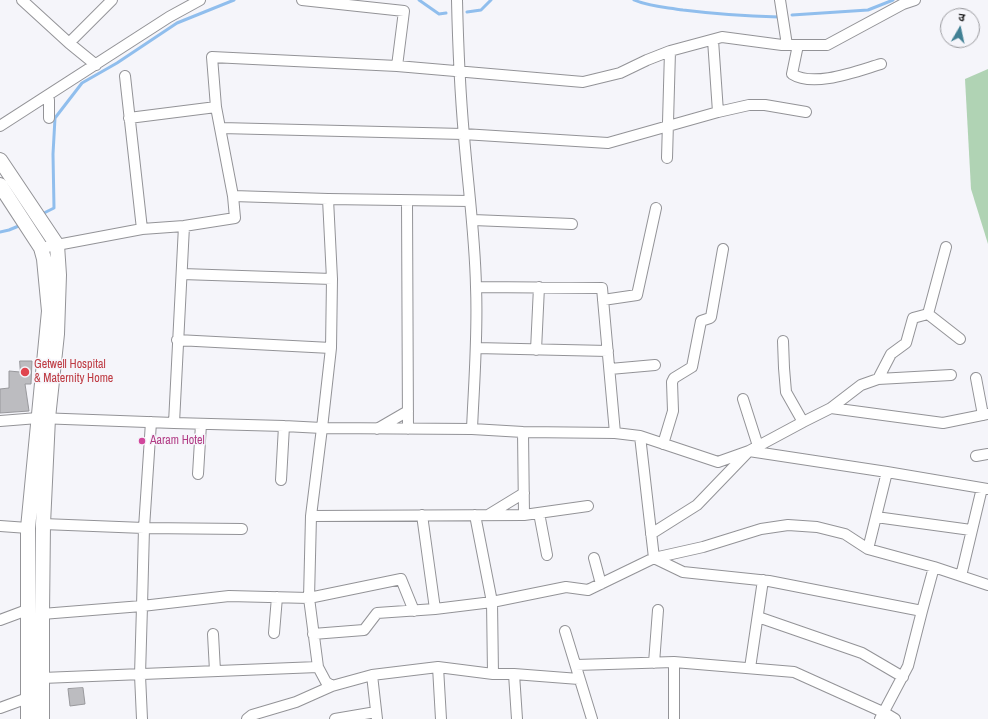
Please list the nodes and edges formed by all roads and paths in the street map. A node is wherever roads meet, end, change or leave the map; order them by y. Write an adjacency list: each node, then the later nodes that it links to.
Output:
1 (22, 0): 9 (street)
2 (112, 0): 9 (street)
3 (200, 0): 14 (street)
4 (302, 0): 15 (street)
5 (780, 0): 10 (street)
6 (916, 0): 11 (street)
7 (460, 2): 16 (street)
8 (713, 40): 10 (street); 12 (street); 20 (street)
9 (68, 43): 14 (street)
10 (787, 45): 11 (street)
11 (798, 45): 13 (street)
12 (670, 51): 16 (street); 25 (street)
13 (881, 64)
14 (96, 65): 18 (street)
15 (398, 66): 16 (street); 19 (street)
16 (459, 70): 27 (street)
17 (125, 76): 23 (street)
18 (47, 97): 22 (street); 24 (street)
19 (216, 107): 23 (street); 26 (street)
20 (718, 112): 21 (street); 25 (street)
21 (806, 112)
22 (50, 118)
23 (130, 118): 39 (street)
24 (0, 126)
25 (668, 127): 27 (street); 28 (street)
26 (221, 128): 27 (street); 31 (street)
27 (463, 134): 34 (street)
28 (667, 158)
29 (0, 160): 40 (street)
30 (0, 185): 42 (street)
31 (233, 196): 32 (street); 38 (street)
32 (328, 200): 33 (street); 45 (street)
33 (407, 201): 34 (street); 64 (street)
34 (470, 201): 36 (street)
35 (656, 208): 48 (street)
36 (473, 220): 37 (street); 46 (street)
37 (572, 224)
38 (184, 226): 39 (street); 44 (street)
39 (142, 229): 40 (street)
40 (57, 245): 42 (street); 66 (street)
41 (946, 247): 49 (street)
42 (41, 248): 66 (street)
43 (723, 248): 80 (street)
44 (182, 274): 45 (street); 51 (street)
45 (332, 279): 53 (street)
46 (476, 287): 47 (street); 54 (street)
47 (539, 288): 48 (street); 55 (street)
48 (603, 300): 56 (street)
49 (928, 314): 50 (street); 61 (street)
50 (960, 339)
51 (177, 340): 53 (street); 70 (street)
52 (783, 341): 69 (street)
53 (331, 348): 73 (street)
54 (476, 348): 55 (street); 76 (street)
55 (536, 350): 56 (street)
56 (608, 351): 58 (street)
57 (655, 365): 58 (street)
58 (610, 369): 78 (street)
59 (951, 375): 61 (street)
60 (976, 378): 65 (street)
61 (878, 379): 63 (street)
62 (743, 399): 81 (street)
63 (831, 408): 65 (street); 69 (street)
64 (408, 411): 74 (street); 75 (street)
65 (986, 415)
66 (43, 418): 67 (street); 68 (street); 97 (street); 99 (street)
67 (0, 421)
68 (150, 422): 70 (street); 100 (street)
69 (803, 422): 81 (street)
70 (174, 423): 71 (street)
71 (201, 424): 72 (street); 85 (street)
72 (284, 426): 73 (street); 86 (street)
73 (322, 428): 74 (street); 95 (street)
74 (377, 429): 75 (street)
75 (408, 429): 76 (street)
76 (472, 429): 77 (street)
77 (523, 432): 78 (street); 88 (street)
78 (615, 433): 79 (street)
79 (640, 436): 80 (street); 103 (street)
80 (663, 444): 81 (street)
81 (754, 449): 84 (street); 103 (street)
82 (988, 454): 83 (street)
83 (976, 456)
84 (887, 472): 87 (street); 96 (street)
85 (198, 474)
86 (281, 480)
87 (985, 489): 102 (street)
88 (524, 493): 93 (street); 94 (street)
89 (588, 506): 90 (street)
90 (539, 513): 94 (street); 105 (street)
91 (422, 515): 92 (street); 95 (street); 118 (street)
92 (475, 515): 93 (street); 115 (street)
93 (488, 515): 94 (street)
94 (524, 515)
95 (311, 516): 114 (street)
96 (876, 517): 102 (street); 104 (street)
97 (43, 524): 100 (street); 122 (street)
98 (0, 526): 99 (street)
99 (28, 528): 117 (street)
100 (144, 528): 101 (street); 116 (street)
101 (242, 529)
102 (971, 530): 109 (street)
103 (652, 538): 107 (street)
104 (868, 549): 107 (street); 108 (street)
105 (547, 555)
106 (594, 558): 111 (street)
107 (654, 558): 110 (street); 111 (street)
108 (934, 568): 109 (street); 121 (street)
109 (960, 576): 112 (street)
110 (763, 580): 121 (street); 123 (street)
111 (601, 584): 115 (street)
112 (988, 585)
113 (277, 597): 114 (street); 116 (street); 126 (street)
114 (309, 598): 120 (street); 128 (street)
115 (492, 602): 118 (street); 134 (street)
116 (142, 606): 122 (street); 137 (street)
117 (27, 610): 124 (street); 145 (street)
118 (435, 610): 120 (street)
119 (658, 610): 130 (street)
120 (414, 611): 128 (street)
121 (922, 611): 140 (street)
122 (42, 614): 141 (street)
123 (758, 617): 135 (street); 140 (street)
124 (0, 620)
125 (565, 631): 131 (street)
126 (274, 633)
127 (214, 634): 136 (street)
128 (313, 634): 132 (street)
129 (674, 662): 130 (street); 135 (street); 157 (street)
130 (654, 663): 131 (street)
131 (576, 665): 142 (street)
132 (318, 667): 136 (street); 143 (street)
133 (438, 667): 134 (street); 139 (street); 154 (street)
134 (493, 668): 138 (street)
135 (750, 668): 148 (street)
136 (215, 671): 137 (street)
137 (140, 674): 141 (street); 151 (street)
138 (514, 674): 142 (street); 155 (street)
139 (372, 675): 143 (street); 147 (street)
140 (903, 677): 148 (street)
141 (42, 678): 144 (street)
142 (579, 679): 156 (street)
143 (327, 682): 152 (street)
144 (42, 692): 145 (street); 150 (street)
145 (28, 699): 146 (street); 149 (street)
146 (0, 708)
147 (377, 715): 153 (street)
148 (883, 716): 158 (street)
149 (28, 719)
150 (42, 719)
151 (142, 719)
152 (247, 719)
153 (335, 719)
154 (441, 719)
155 (517, 719)
156 (592, 719)
157 (674, 719)
158 (895, 719)

